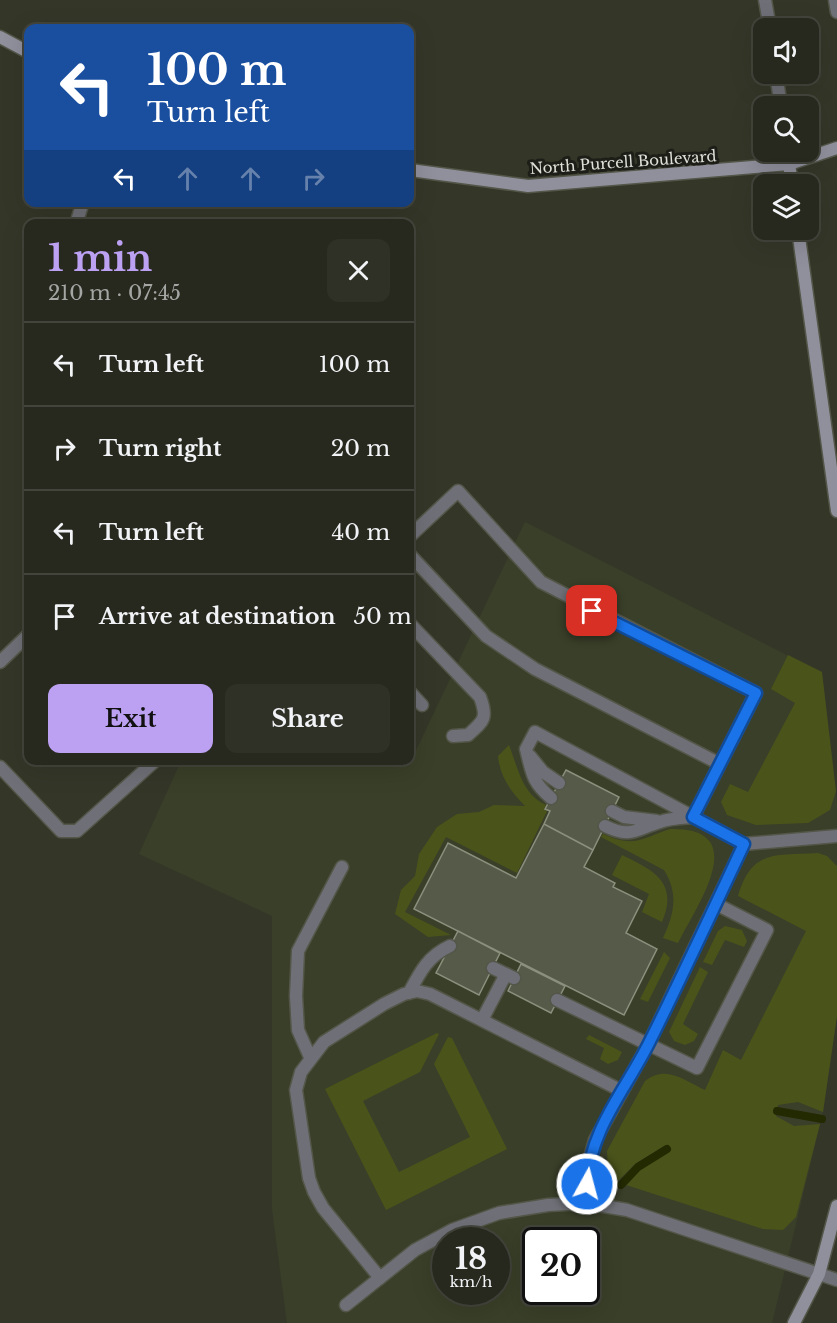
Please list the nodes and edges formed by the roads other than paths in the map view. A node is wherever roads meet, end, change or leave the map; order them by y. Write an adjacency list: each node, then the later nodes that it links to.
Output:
1 (765, 0): 4 (street)
2 (835, 0): 3 (street)
3 (837, 12)
4 (768, 18)
5 (0, 37): 6 (main road)
6 (24, 50)
7 (837, 148): 8 (main road, North Purcell Boulevard)
8 (819, 152)
9 (753, 162): 10 (main road, North Purcell Boulevard)
10 (414, 171)
11 (799, 240): 12 (main road)
12 (837, 511)
13 (414, 532): 22 (street)
14 (414, 559): 22 (street)
15 (414, 628): 20 (street)
16 (24, 639): 17 (street)
17 (0, 662)
18 (414, 696): 19 (street)
19 (422, 705)
20 (453, 736)
21 (526, 749): 25 (street); 26 (street); 28 (street)
22 (720, 764): 28 (street)
23 (150, 765): 24 (street)
24 (0, 767)
25 (559, 783)
26 (551, 798)
27 (612, 811): 29 (street)
28 (693, 817): 29 (street); 32 (street)
29 (660, 822): 30 (street)
30 (605, 825)
31 (837, 836): 32 (street)
32 (744, 844): 34 (street)
33 (342, 867): 41 (street)
34 (716, 904): 40 (street); 40 (street)
35 (450, 946): 37 (street)
36 (493, 968): 39 (street)
37 (409, 993): 39 (street); 41 (street)
38 (557, 1000): 40 (street)
39 (482, 1020): 42 (street)
40 (648, 1045): 42 (street)
41 (310, 1057): 46 (street)
42 (622, 1091): 43 (street)
43 (586, 1203): 45 (street); 46 (street)
44 (837, 1206): 45 (main road)
45 (819, 1274): 47 (street); 49 (main road)
46 (381, 1278): 48 (street)
47 (837, 1280)
48 (346, 1305)
49 (794, 1323)

